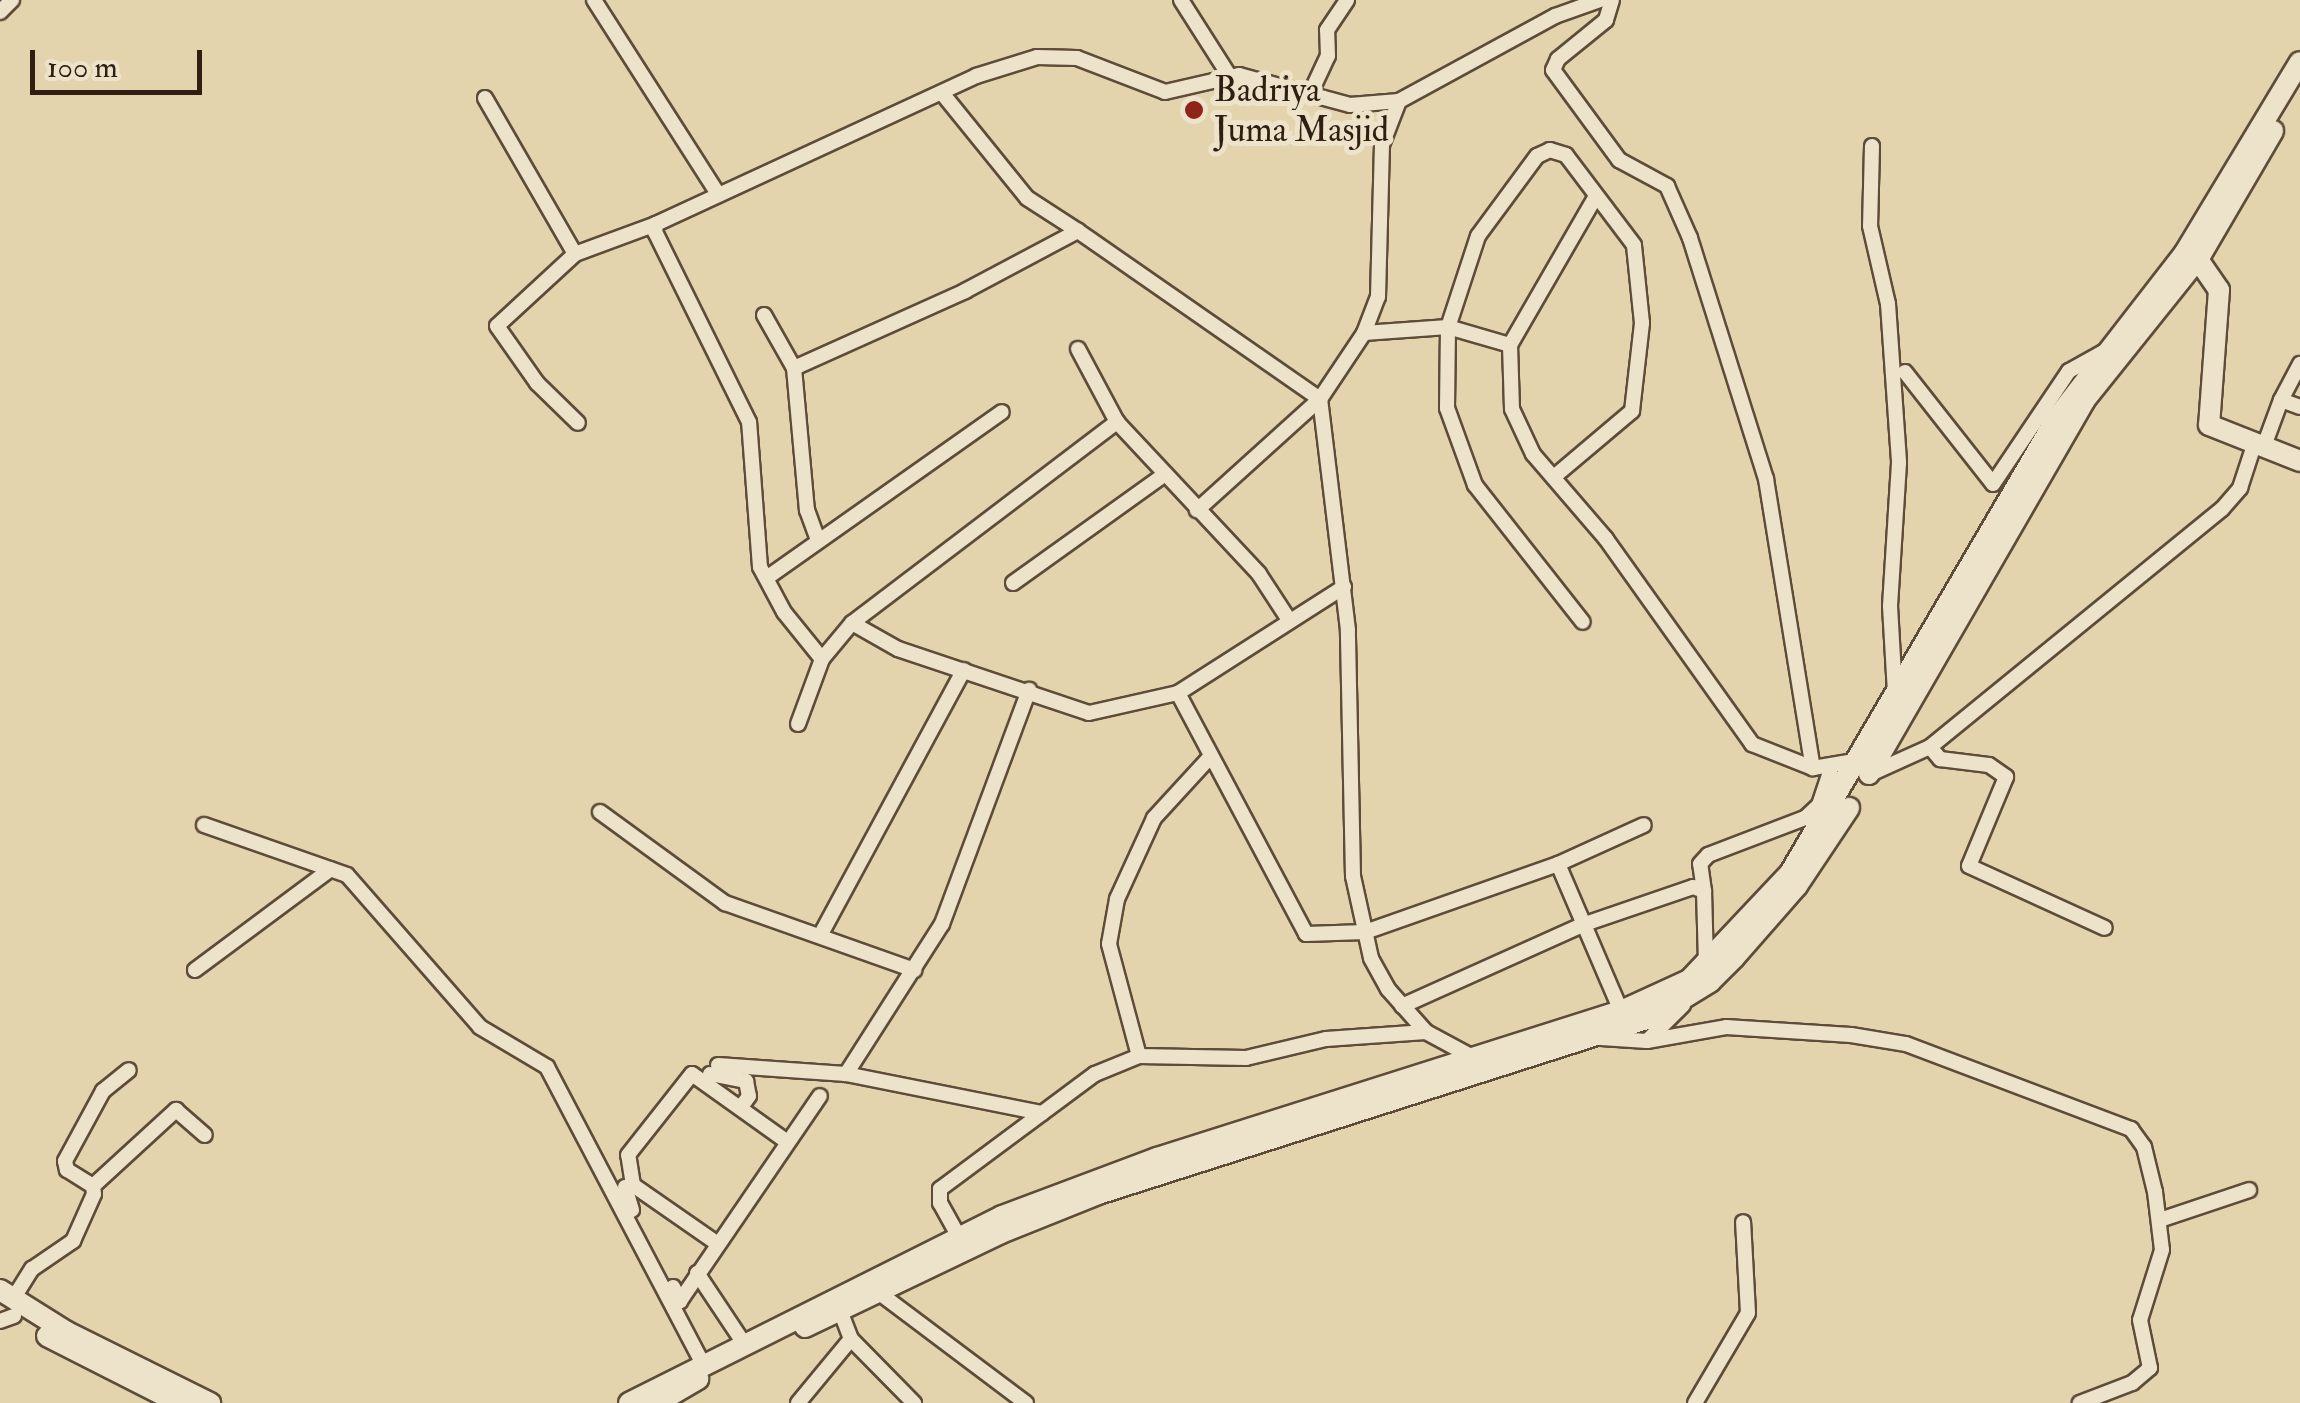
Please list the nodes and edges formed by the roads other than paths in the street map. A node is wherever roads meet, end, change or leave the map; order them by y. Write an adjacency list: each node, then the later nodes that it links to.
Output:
1 (12, 0): 7 (street)
2 (594, 0): 16 (street)
3 (1181, 0): 9 (street)
4 (1347, 0): 12 (street)
5 (1600, 0): 14 (street)
6 (1612, 0): 60 (street)
7 (0, 12)
8 (2300, 62): 20 (main road)
9 (1230, 77): 11 (street); 12 (street)
10 (2300, 87): 20 (main road)
11 (942, 92): 16 (street); 19 (street)
12 (1311, 92): 14 (street)
13 (485, 98): 21 (street)
14 (1399, 101): 24 (street)
15 (1872, 146): 53 (street)
16 (718, 194): 18 (street)
17 (1595, 198): 23 (street); 25 (street); 40 (street)
18 (656, 224): 21 (street); 43 (street)
19 (1078, 231): 29 (street); 31 (street)
20 (2194, 251): 27 (main road); 37 (main road); 55 (main road)
21 (575, 254): 36 (street)
22 (764, 315): 29 (street)
23 (1448, 327): 24 (street); 25 (street); 47 (street)
24 (1364, 333): 31 (street)
25 (1510, 345): 40 (street)
26 (1078, 349): 35 (street)
27 (2103, 352): 30 (street); 53 (main road)
28 (2300, 364): 32 (street)
29 (794, 368): 42 (street)
30 (1905, 372)
31 (1320, 399): 41 (street); 45 (street)
32 (2281, 400): 33 (street); 37 (street)
33 (2300, 406)
34 (1002, 412): 42 (street)
35 (1117, 422): 39 (street); 48 (street)
36 (578, 423)
37 (2259, 444): 38 (main road); 56 (street)
38 (2300, 461)
39 (1165, 474): 41 (street); 44 (street)
40 (1555, 476): 60 (street)
41 (1197, 510): 46 (street)
42 (817, 538): 43 (street)
43 (768, 577): 49 (street)
44 (1012, 584)
45 (1344, 586): 46 (street); 69 (street)
46 (1289, 620): 52 (street)
47 (1583, 622)
48 (852, 623): 49 (street); 50 (street)
49 (822, 659): 54 (street)
50 (964, 670): 51 (street); 70 (street)
51 (1029, 690): 52 (street); 73 (street)
52 (1178, 693): 57 (street)
53 (1896, 698): 55 (main road)
54 (798, 724)
55 (1887, 729): 59 (main road)
56 (1930, 747): 59 (street); 68 (street)
57 (1210, 757): 69 (street); 81 (street)
58 (1832, 766): 59 (street); 60 (street); 66 (street)
59 (1865, 767): 71 (main road); 74 (main road)
60 (1813, 768)
61 (600, 812): 70 (street)
62 (204, 824): 65 (street)
63 (1644, 826): 64 (street)
64 (1558, 864): 67 (street); 69 (street)
65 (331, 869): 72 (street); 105 (street)
66 (1704, 891): 67 (street); 71 (street)
67 (1582, 925): 75 (street); 76 (street)
68 (2105, 928)
69 (1365, 932): 75 (street)
70 (821, 934): 73 (street)
71 (1706, 965): 76 (main road)
72 (194, 970)
73 (914, 970): 84 (street)
74 (1684, 1000): 78 (main road); 79 (street)
75 (1402, 1006): 77 (street)
76 (1621, 1012): 80 (main road)
77 (1426, 1032): 81 (street); 82 (street)
78 (1580, 1037): 79 (street); 80 (main road)
79 (1647, 1041): 93 (street)
80 (1532, 1044): 82 (main road)
81 (1138, 1056): 87 (street)
82 (1480, 1063): 95 (main road); 97 (main road)
83 (129, 1070): 90 (street)
84 (846, 1074): 86 (street); 87 (street)
85 (820, 1096): 89 (street)
86 (741, 1107): 89 (street); 96 (street)
87 (1042, 1114): 95 (street)
88 (204, 1136): 90 (street)
89 (786, 1141): 96 (street)
90 (92, 1186): 100 (street)
91 (625, 1187): 98 (street)
92 (2248, 1190): 93 (street)
93 (2160, 1220): 106 (street)
94 (1743, 1222): 114 (street)
95 (959, 1237): 97 (main road)
96 (714, 1242): 98 (street)
97 (936, 1256): 99 (main road); 102 (main road)
98 (697, 1272): 104 (street)
99 (878, 1292): 101 (main road); 113 (street)
100 (6, 1306): 107 (main road); 108 (main road)
101 (840, 1310): 102 (main road); 103 (street)
102 (788, 1328): 104 (main road); 110 (main road)
103 (851, 1339): 111 (street); 112 (street)
104 (743, 1342): 105 (main road)
105 (702, 1362): 109 (main road)
106 (2115, 1397): 115 (street)
107 (167, 1401)
108 (210, 1403)
109 (629, 1403)
110 (657, 1403)
111 (798, 1403)
112 (914, 1403)
113 (1026, 1403)
114 (1695, 1403)
115 (2080, 1403)

